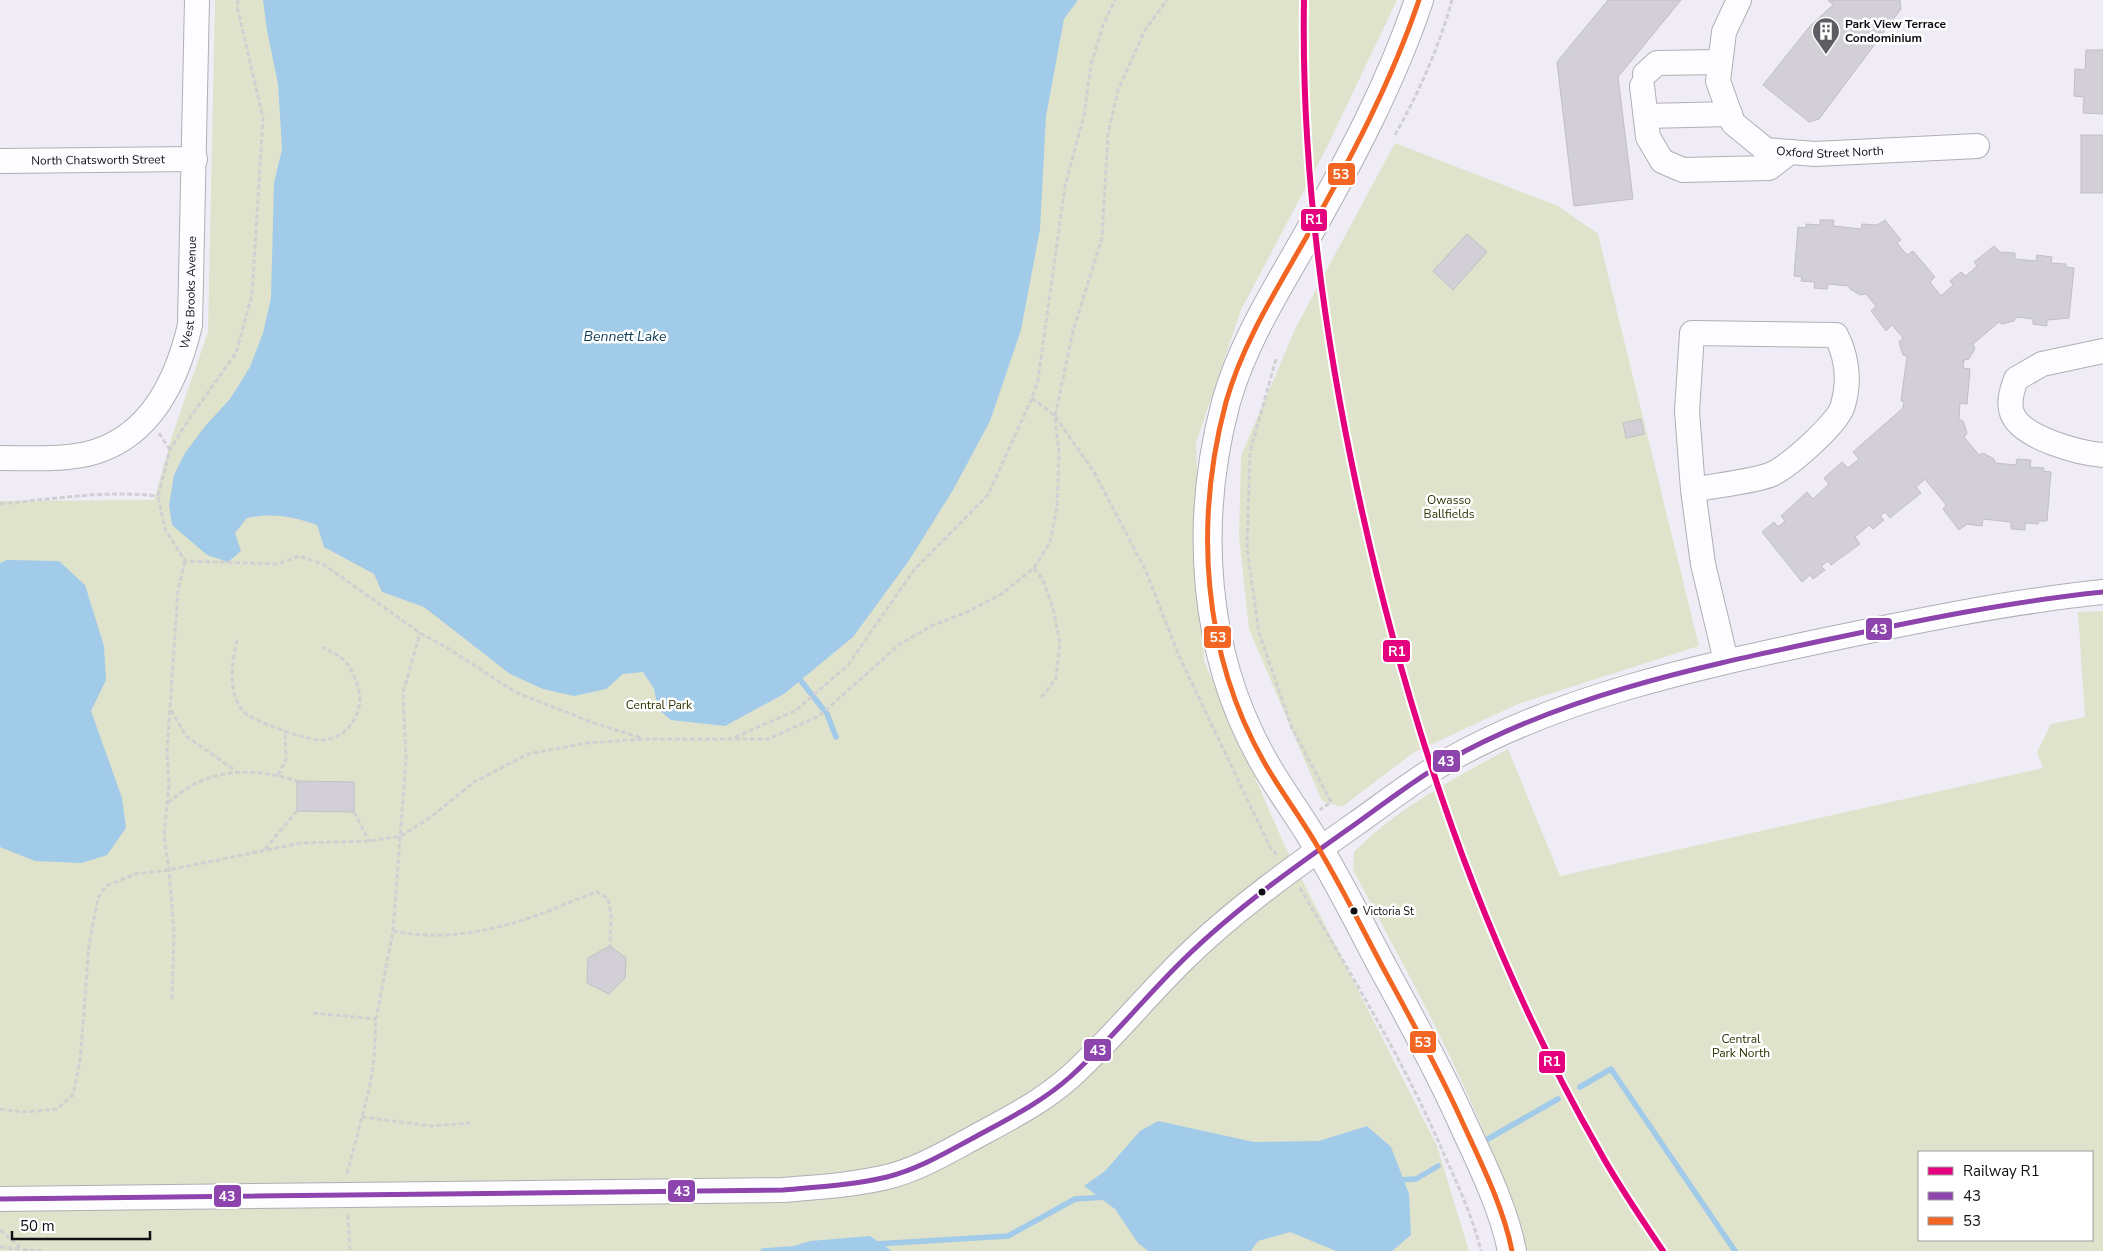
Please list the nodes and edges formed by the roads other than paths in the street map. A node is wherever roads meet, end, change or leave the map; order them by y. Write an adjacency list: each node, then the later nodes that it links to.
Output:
1 (197, 0): 9 (street, West Brooks Avenue)
2 (1419, 0): 17 (main road)
3 (1739, 0): 4 (street, Oxford Street North)
4 (1720, 62): 5 (street, Oxford Street North); 6 (street)
5 (1730, 114): 6 (street); 8 (street, Oxford Street North)
6 (1646, 116): 8 (street)
7 (1977, 146): 8 (street, Oxford Street North)
8 (1790, 152)
9 (195, 159): 10 (street, North Chatsworth Street); 13 (street, West Brooks Avenue)
10 (0, 161)
11 (2103, 351): 12 (street)
12 (2103, 455)
13 (0, 458)
14 (1693, 490): 14 (street); 16 (street)
15 (2103, 592): 16 (street)
16 (1726, 661): 17 (street)
17 (1320, 849): 18 (street); 19 (main road)
18 (0, 1199)
19 (1512, 1251)

